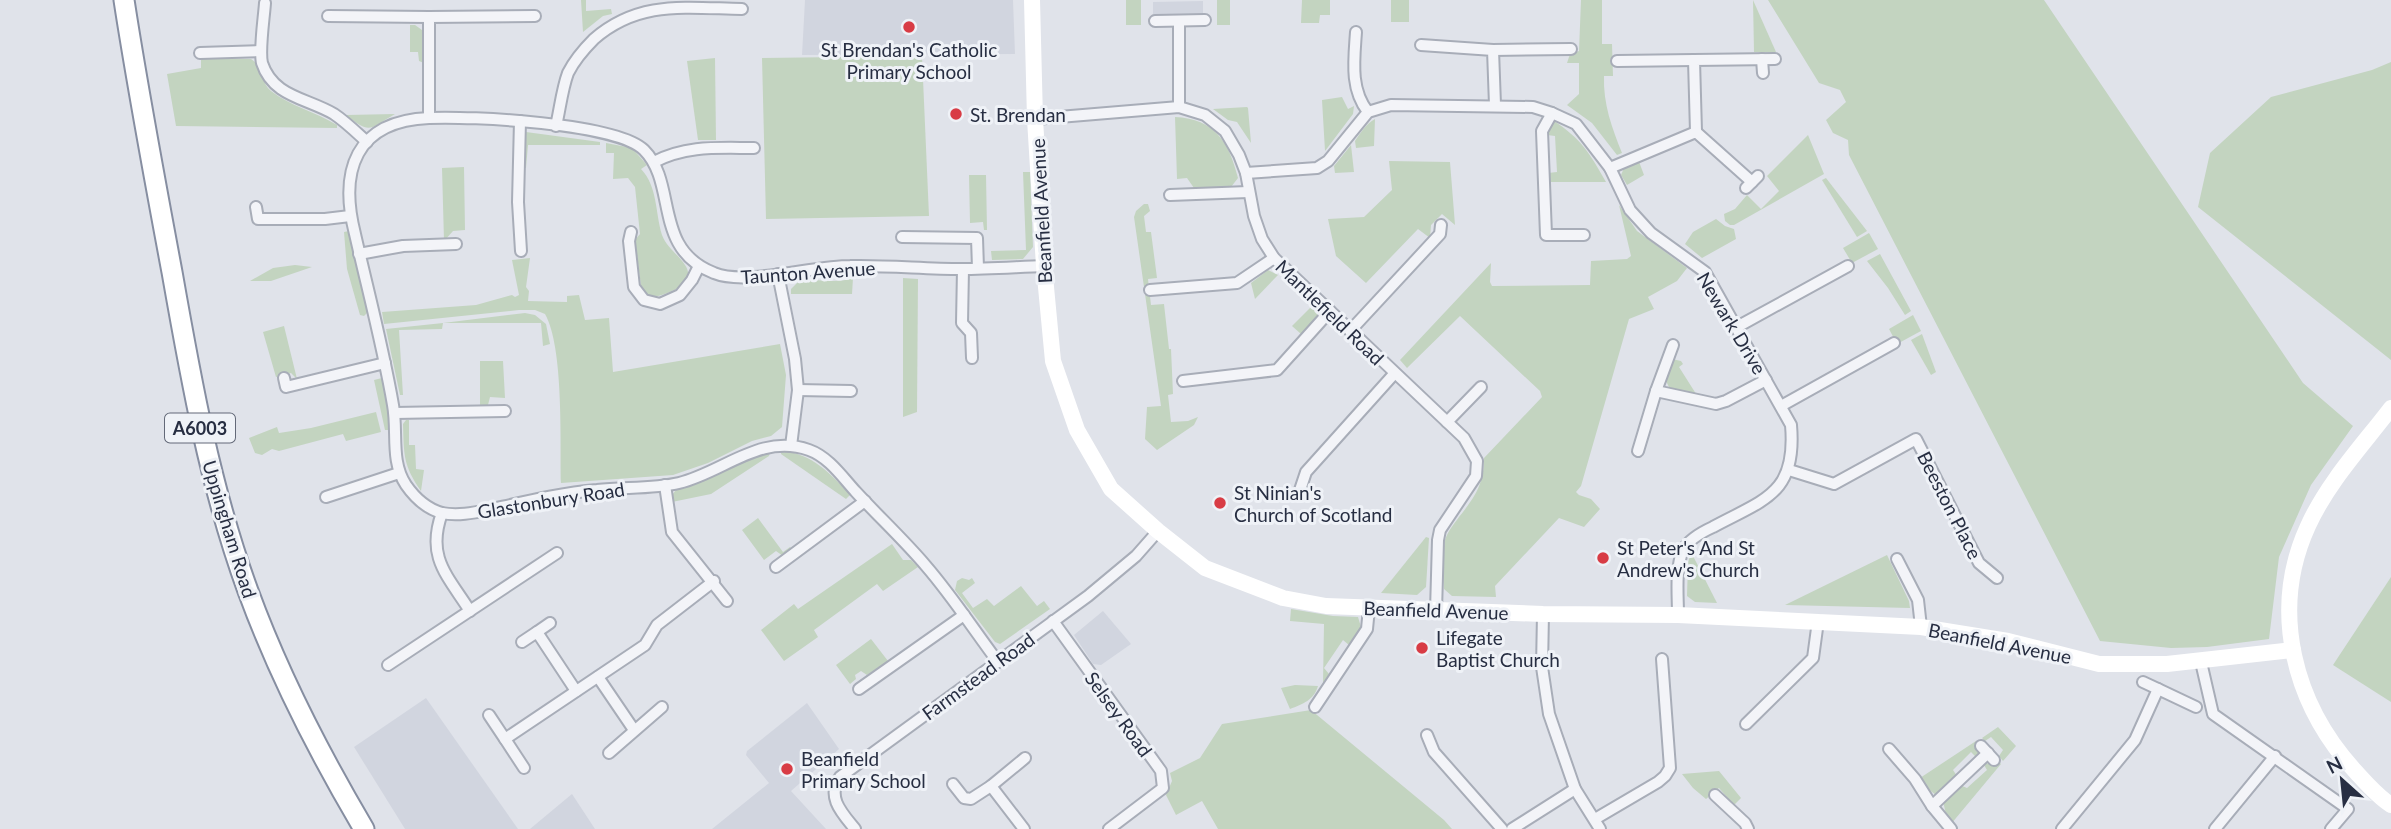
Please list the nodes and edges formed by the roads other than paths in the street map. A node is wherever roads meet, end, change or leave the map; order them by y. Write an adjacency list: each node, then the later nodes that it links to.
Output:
1 (124, 0): 142 (highway, Uppingham Road / A6003)
2 (1032, 0): 27 (street, Beanfield Avenue)
3 (265, 3): 14 (street)
4 (741, 9): 29 (street)
5 (328, 16): 7 (street)
6 (535, 16): 7 (street)
7 (429, 17): 26 (street)
8 (1205, 20): 10 (street)
9 (1155, 21): 10 (street)
10 (1179, 21): 23 (street)
11 (1356, 32): 24 (street)
12 (1421, 45): 13 (street)
13 (1493, 50): 15 (street); 22 (street)
14 (261, 51): 16 (street); 31 (street)
15 (1565, 52)
16 (200, 54)
17 (1762, 59): 18 (street); 19 (street); 21 (street)
18 (1774, 59)
19 (1694, 60): 20 (street); 30 (street)
20 (1617, 61)
21 (1763, 73)
22 (1495, 106): 24 (street, Newark Drive); 25 (street, Newark Drive)
23 (1179, 107): 27 (street, Mantlefield Road); 35 (street, Mantlefield Road)
24 (1368, 113): 35 (street)
25 (1552, 113): 34 (street, Newark Drive); 43 (street)
26 (429, 117): 28 (street); 31 (street)
27 (1035, 119): 50 (street, Beanfield Avenue)
28 (520, 121): 29 (street); 46 (street)
29 (556, 126): 33 (street)
30 (1696, 132): 34 (street); 37 (street)
31 (367, 142): 40 (street)
32 (754, 148): 33 (street)
33 (654, 162): 49 (street)
34 (1611, 168): 57 (street, Newark Drive)
35 (1245, 173): 38 (street, Mantlefield Road)
36 (1181, 182): 38 (street)
37 (1752, 182)
38 (1248, 192): 48 (street, Mantlefield Road)
39 (256, 206): 40 (street)
40 (350, 216): 47 (street)
41 (1441, 225): 58 (street)
42 (631, 232): 49 (street)
43 (1584, 234)
44 (902, 237): 52 (street)
45 (456, 244): 47 (street)
46 (521, 251)
47 (359, 254): 64 (street)
48 (1274, 258): 55 (street); 56 (street, Mantlefield Road)
49 (699, 266): 54 (street, Taunton Avenue)
50 (1044, 266): 52 (street, Taunton Avenue); 87 (street, Beanfield Avenue)
51 (1848, 266): 57 (street)
52 (978, 268): 53 (street, Taunton Avenue)
53 (963, 269): 54 (street, Taunton Avenue); 62 (street)
54 (778, 274): 70 (street)
55 (1150, 290)
56 (1330, 311): 58 (street, Mantlefield Road); 68 (street)
57 (1737, 327): 67 (street, Newark Drive)
58 (1350, 331): 65 (street, Mantlefield Road)
59 (1894, 343): 63 (street)
60 (1673, 345): 72 (street)
61 (1852, 351): 63 (street)
62 (972, 358)
63 (1858, 362): 73 (street)
64 (385, 363): 66 (street); 76 (street)
65 (1394, 374): 77 (street, Mantlefield Road); 83 (street)
66 (284, 377)
67 (1766, 380): 72 (street); 73 (street, Newark Drive)
68 (1183, 382)
69 (1481, 387): 77 (street)
70 (798, 390): 71 (street); 78 (street)
71 (851, 391)
72 (1656, 391): 79 (street)
73 (1780, 406): 80 (street, Newark Drive)
74 (2391, 408): 106 (street)
75 (505, 411): 76 (street)
76 (395, 413): 81 (street)
77 (1447, 422): 96 (street, Mantlefield Road)
78 (791, 446): 82 (street, Glastonbury Road); 84 (street, Glastonbury Road)
79 (1653, 446)
80 (1789, 470): 91 (street, Beeston Place); 99 (street)
81 (399, 473): 85 (street); 86 (street)
82 (665, 485): 86 (street, Glastonbury Road); 92 (street)
83 (1299, 493)
84 (865, 501): 90 (street); 98 (street, Glastonbury Road)
85 (339, 507)
86 (442, 513): 95 (street)
87 (1158, 531): 94 (street, Beanfield Avenue); 100 (street, Farmstead Road)
88 (550, 553): 95 (street)
89 (1897, 559): 103 (street)
90 (776, 567)
91 (1997, 578)
92 (713, 582): 93 (street); 114 (street)
93 (727, 601)
94 (1369, 608): 96 (street, Beanfield Avenue); 118 (street)
95 (470, 611): 107 (street)
96 (1436, 611): 97 (street, Beanfield Avenue)
97 (1543, 614): 99 (street, Beanfield Avenue); 136 (street)
98 (964, 615): 109 (street, Glastonbury Road); 112 (street)
99 (1678, 615): 101 (street, Beanfield Avenue)
100 (1053, 621): 109 (street, Farmstead Road); 145 (street, Selsey Road)
101 (1818, 621): 103 (street, Beanfield Avenue); 124 (street)
102 (550, 623): 104 (street)
103 (1921, 627): 110 (street, Beanfield Avenue)
104 (537, 632): 105 (street); 117 (street)
105 (522, 642)
106 (2293, 650): 110 (street, Beanfield Avenue); 138 (street)
107 (390, 659)
108 (1662, 659): 111 (street)
109 (998, 662): 143 (street, Farmstead Road)
110 (2201, 662): 131 (street)
111 (1663, 672): 113 (street); 141 (street)
112 (858, 674)
113 (1650, 674)
114 (598, 677): 117 (street); 125 (street)
115 (2143, 682): 116 (street)
116 (2158, 690): 122 (street); 150 (street)
117 (576, 691): 127 (street)
118 (1322, 696): 119 (street); 121 (street)
119 (1333, 704)
120 (662, 707): 125 (street)
121 (1315, 707)
122 (2196, 707)
123 (489, 715): 127 (street)
124 (1746, 724)
125 (634, 730): 129 (street)
126 (1427, 735): 146 (street)
127 (505, 739): 133 (street)
128 (1889, 749): 139 (street)
129 (609, 753)
130 (1988, 753): 139 (street)
131 (2275, 756): 151 (street); 152 (street)
132 (1025, 758): 135 (street)
133 (524, 768)
134 (953, 784): 135 (street)
135 (991, 786): 144 (street)
136 (1575, 789): 141 (street); 147 (street)
137 (1715, 795): 148 (street)
138 (2386, 802): 140 (street)
139 (1932, 806): 149 (street)
140 (2391, 821)
141 (1597, 824)
142 (364, 829)
143 (855, 829)
144 (1024, 829)
145 (1108, 829)
146 (1502, 829)
147 (1512, 829)
148 (1748, 829)
149 (1951, 829)
150 (2062, 829)
151 (2215, 829)
152 (2331, 829)

